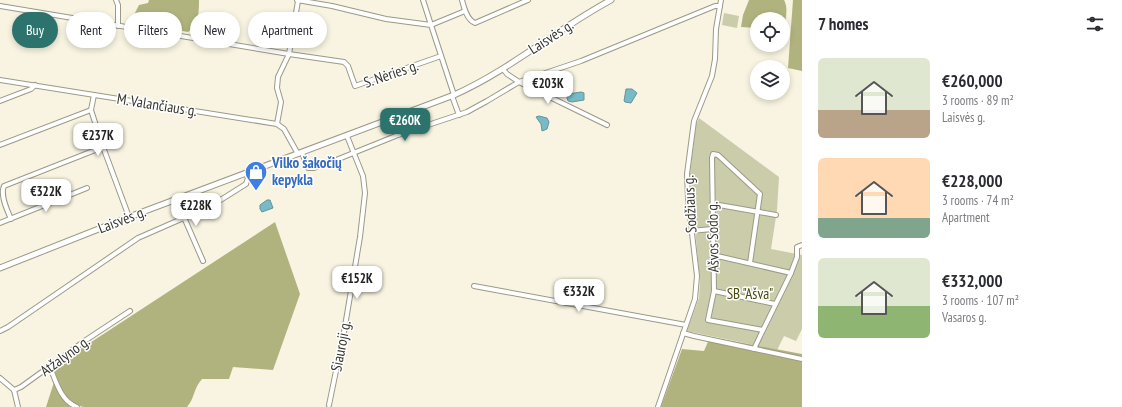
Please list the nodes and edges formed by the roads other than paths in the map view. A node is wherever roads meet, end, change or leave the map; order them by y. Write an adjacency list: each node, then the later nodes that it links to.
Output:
1 (116, 0): 12 (street)
2 (298, 0): 11 (street); 13 (street)
3 (423, 0): 11 (street)
4 (462, 0): 10 (street)
5 (528, 0): 10 (street)
6 (611, 0): 15 (main road, Laisvės g.)
7 (722, 0): 9 (street, Sodžiaus g.)
8 (0, 6): 12 (street, S. Nėries g.)
9 (720, 6): 17 (street); 42 (street, Sodžiaus g.)
10 (465, 11): 11 (street)
11 (431, 25): 14 (street)
12 (118, 26): 13 (street, S. Nėries g.)
13 (289, 54): 14 (street, S. Nėries g.); 24 (street)
14 (441, 56): 20 (street)
15 (502, 69): 17 (street); 20 (main road, Laisvės g.)
16 (0, 80): 18 (street, M. Valančiaus g.)
17 (519, 82): 23 (street); 25 (street)
18 (35, 85): 19 (street, M. Valančiaus g.); 21 (street)
19 (94, 95): 22 (street); 24 (street, M. Valančiaus g.)
20 (453, 95): 23 (street); 26 (main road, Laisvės g.)
21 (0, 101)
22 (91, 110): 27 (street); 28 (street)
23 (459, 114): 29 (street)
24 (277, 124): 30 (street)
25 (607, 125)
26 (347, 136): 29 (street, Siauroji g.); 30 (main road, Laisvės g.)
27 (0, 145)
28 (103, 147): 37 (street); 39 (street)
29 (354, 153): 30 (street); 62 (street, Siauroji g.)
30 (300, 154): 31 (main road, Laisvės g.)
31 (246, 174): 33 (main road, Laisvės g.); 38 (street)
32 (87, 188): 39 (street)
33 (176, 199): 37 (main road, Laisvės g.); 38 (street)
34 (712, 205): 35 (street); 35 (street, Ašvos Sodo g.); 41 (street, Ašvos Sodo g.)
35 (758, 212): 36 (street); 46 (street)
36 (776, 215)
37 (129, 217): 47 (main road, Laisvės g.)
38 (183, 218): 45 (street); 55 (street)
39 (11, 219): 40 (street)
40 (0, 223)
41 (712, 229): 42 (street); 44 (street, Ašvos Sodo g.)
42 (691, 231): 53 (street, Sodžiaus g.)
43 (802, 245): 48 (street)
44 (713, 255): 46 (street); 50 (street, Ašvos Sodo g.)
45 (203, 261)
46 (750, 263): 48 (street)
47 (0, 268)
48 (791, 273): 51 (street)
49 (474, 286): 53 (street)
50 (714, 291): 51 (street); 54 (street, Ašvos Sodo g.)
51 (776, 304): 54 (street)
52 (130, 311): 59 (street, Atžalyno g.)
53 (686, 325): 56 (street, Sodžiaus g.)
54 (763, 330): 57 (street)
55 (0, 331)
56 (683, 333): 57 (street); 65 (street, Sodžiaus g.)
57 (754, 349): 58 (street)
58 (802, 359)
59 (50, 367): 61 (street, Atžalyno g.); 64 (street)
60 (0, 378): 61 (street)
61 (14, 390): 63 (street)
62 (329, 405)
63 (18, 407)
64 (77, 407)
65 (658, 407)

